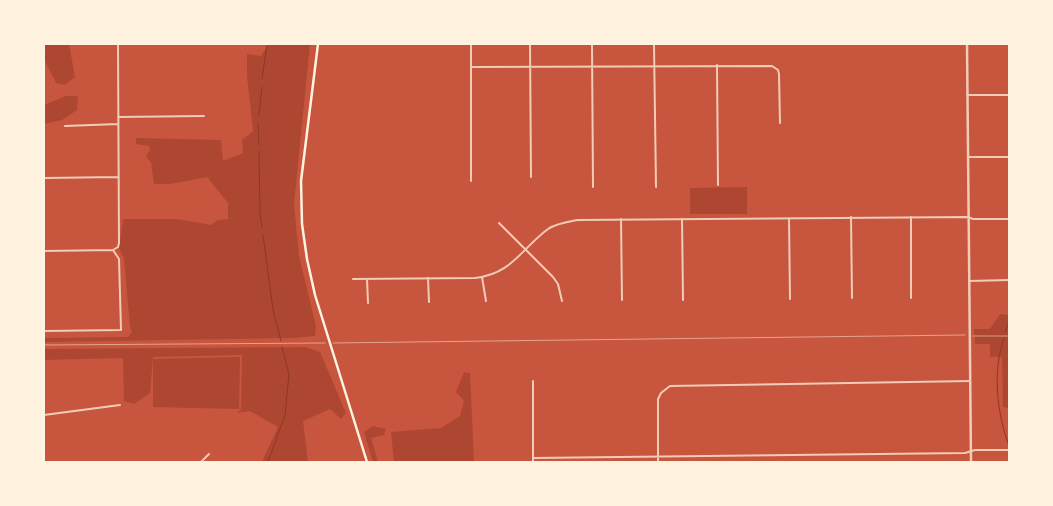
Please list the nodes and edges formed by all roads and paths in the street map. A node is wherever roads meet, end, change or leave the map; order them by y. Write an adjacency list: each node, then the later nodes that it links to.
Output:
1 (118, 44): 16 (street)
2 (318, 44): 72 (main road)
3 (471, 44): 11 (street)
4 (530, 44): 12 (street)
5 (592, 44): 9 (street)
6 (654, 44): 10 (street)
7 (966, 44): 13 (street)
8 (717, 65): 10 (street); 17 (street); 26 (street)
9 (592, 66): 10 (street); 12 (street); 27 (street)
10 (654, 66): 28 (street)
11 (471, 67): 12 (street); 25 (street)
12 (530, 67): 23 (street)
13 (967, 95): 14 (street); 20 (street)
14 (1009, 95)
15 (204, 116): 16 (street)
16 (118, 117): 18 (street)
17 (780, 123)
18 (118, 124): 19 (street); 22 (street)
19 (64, 126)
20 (968, 157): 21 (street); 29 (street)
21 (1009, 157)
22 (118, 177): 24 (street); 37 (street)
23 (531, 177)
24 (44, 178)
25 (471, 181)
26 (718, 185)
27 (593, 187)
28 (656, 187)
29 (968, 216): 30 (street); 35 (street); 45 (street)
30 (911, 217): 31 (street); 47 (street)
31 (851, 218): 34 (street); 46 (street)
32 (621, 219): 33 (street); 38 (street); 49 (street)
33 (682, 219): 34 (street); 50 (street)
34 (789, 219): 48 (street)
35 (1009, 219)
36 (500, 223): 38 (street)
37 (113, 250): 39 (street); 55 (street)
38 (526, 250): 40 (street); 52 (street)
39 (44, 251)
40 (482, 277): 41 (street); 51 (street)
41 (428, 278): 43 (street); 53 (street)
42 (353, 279): 43 (street)
43 (367, 279): 54 (street)
44 (1009, 280): 45 (street)
45 (969, 281): 63 (street)
46 (852, 298)
47 (911, 298)
48 (790, 299)
49 (622, 300)
50 (683, 300)
51 (486, 301)
52 (562, 301)
53 (429, 302)
54 (368, 303)
55 (44, 331)
56 (965, 335): 60 (path)
57 (974, 336): 58 (path)
58 (1009, 336)
59 (315, 343): 61 (path)
60 (344, 343)
61 (44, 345)
62 (533, 381): 70 (street)
63 (970, 382): 67 (street); 69 (street)
64 (120, 405): 65 (street)
65 (44, 415)
66 (1009, 450): 67 (street)
67 (971, 451): 69 (street); 75 (street)
68 (209, 454): 71 (street)
69 (658, 456): 70 (street); 74 (street)
70 (533, 458): 73 (street)
71 (201, 462)
72 (367, 462)
73 (533, 462)
74 (658, 462)
75 (971, 462)

